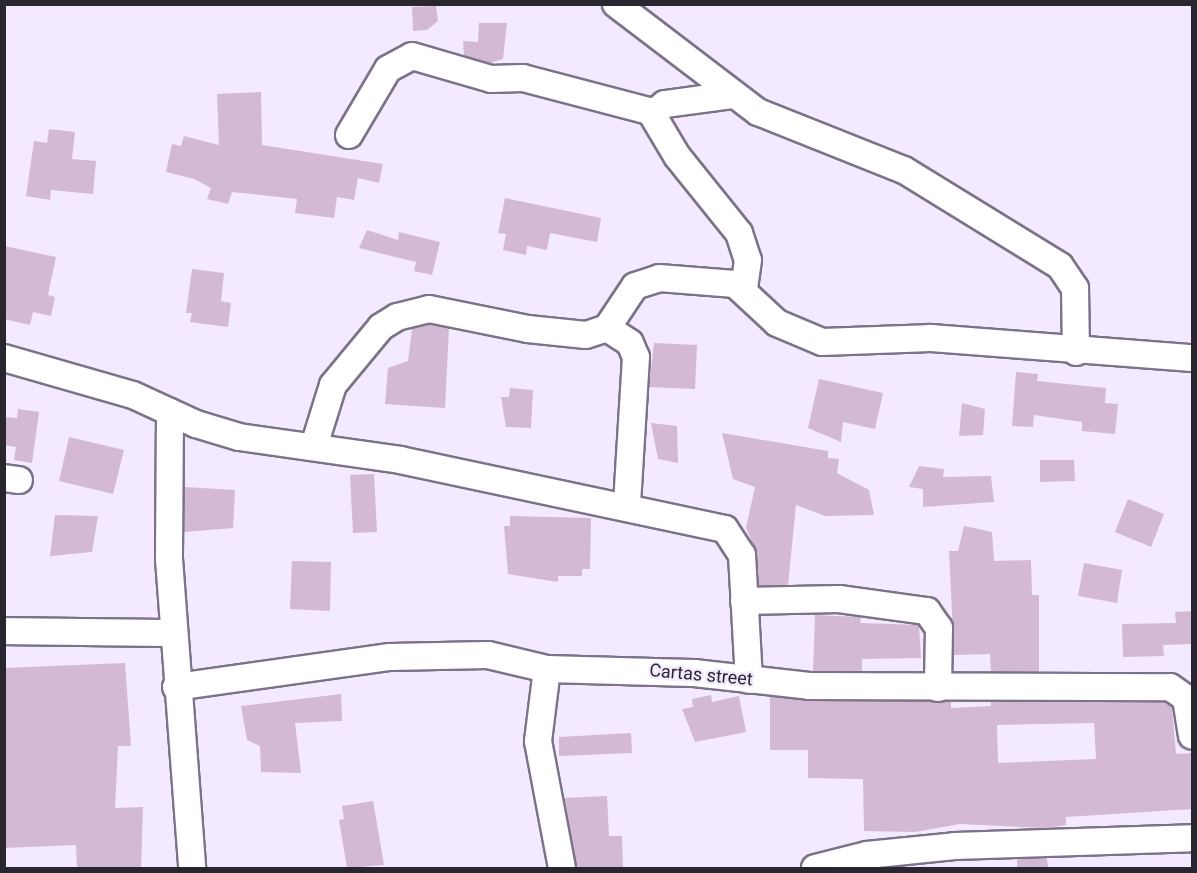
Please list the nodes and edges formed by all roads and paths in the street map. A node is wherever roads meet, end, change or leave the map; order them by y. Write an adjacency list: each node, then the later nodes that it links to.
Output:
1 (616, 4): 2 (street)
2 (732, 95): 3 (street); 7 (street)
3 (653, 112): 4 (street); 5 (street)
4 (350, 135)
5 (744, 289): 6 (street); 7 (street)
6 (607, 328): 11 (street); 12 (street)
7 (1076, 352): 9 (street)
8 (4, 358): 10 (street)
9 (1192, 358)
10 (170, 412): 11 (street); 15 (street)
11 (314, 446): 12 (street)
12 (627, 504): 13 (street)
13 (744, 601): 17 (street); 19 (street)
14 (4, 632): 15 (street)
15 (173, 633): 18 (street)
16 (547, 669): 17 (street, Cartas street); 18 (street, Cartas street); 24 (street)
17 (749, 680): 19 (street, Cartas street)
18 (176, 687): 23 (street)
19 (938, 688): 20 (street, Cartas street)
20 (1192, 736)
21 (1192, 838): 22 (street)
22 (891, 860): 25 (street)
23 (192, 868)
24 (562, 868)
25 (815, 868)

